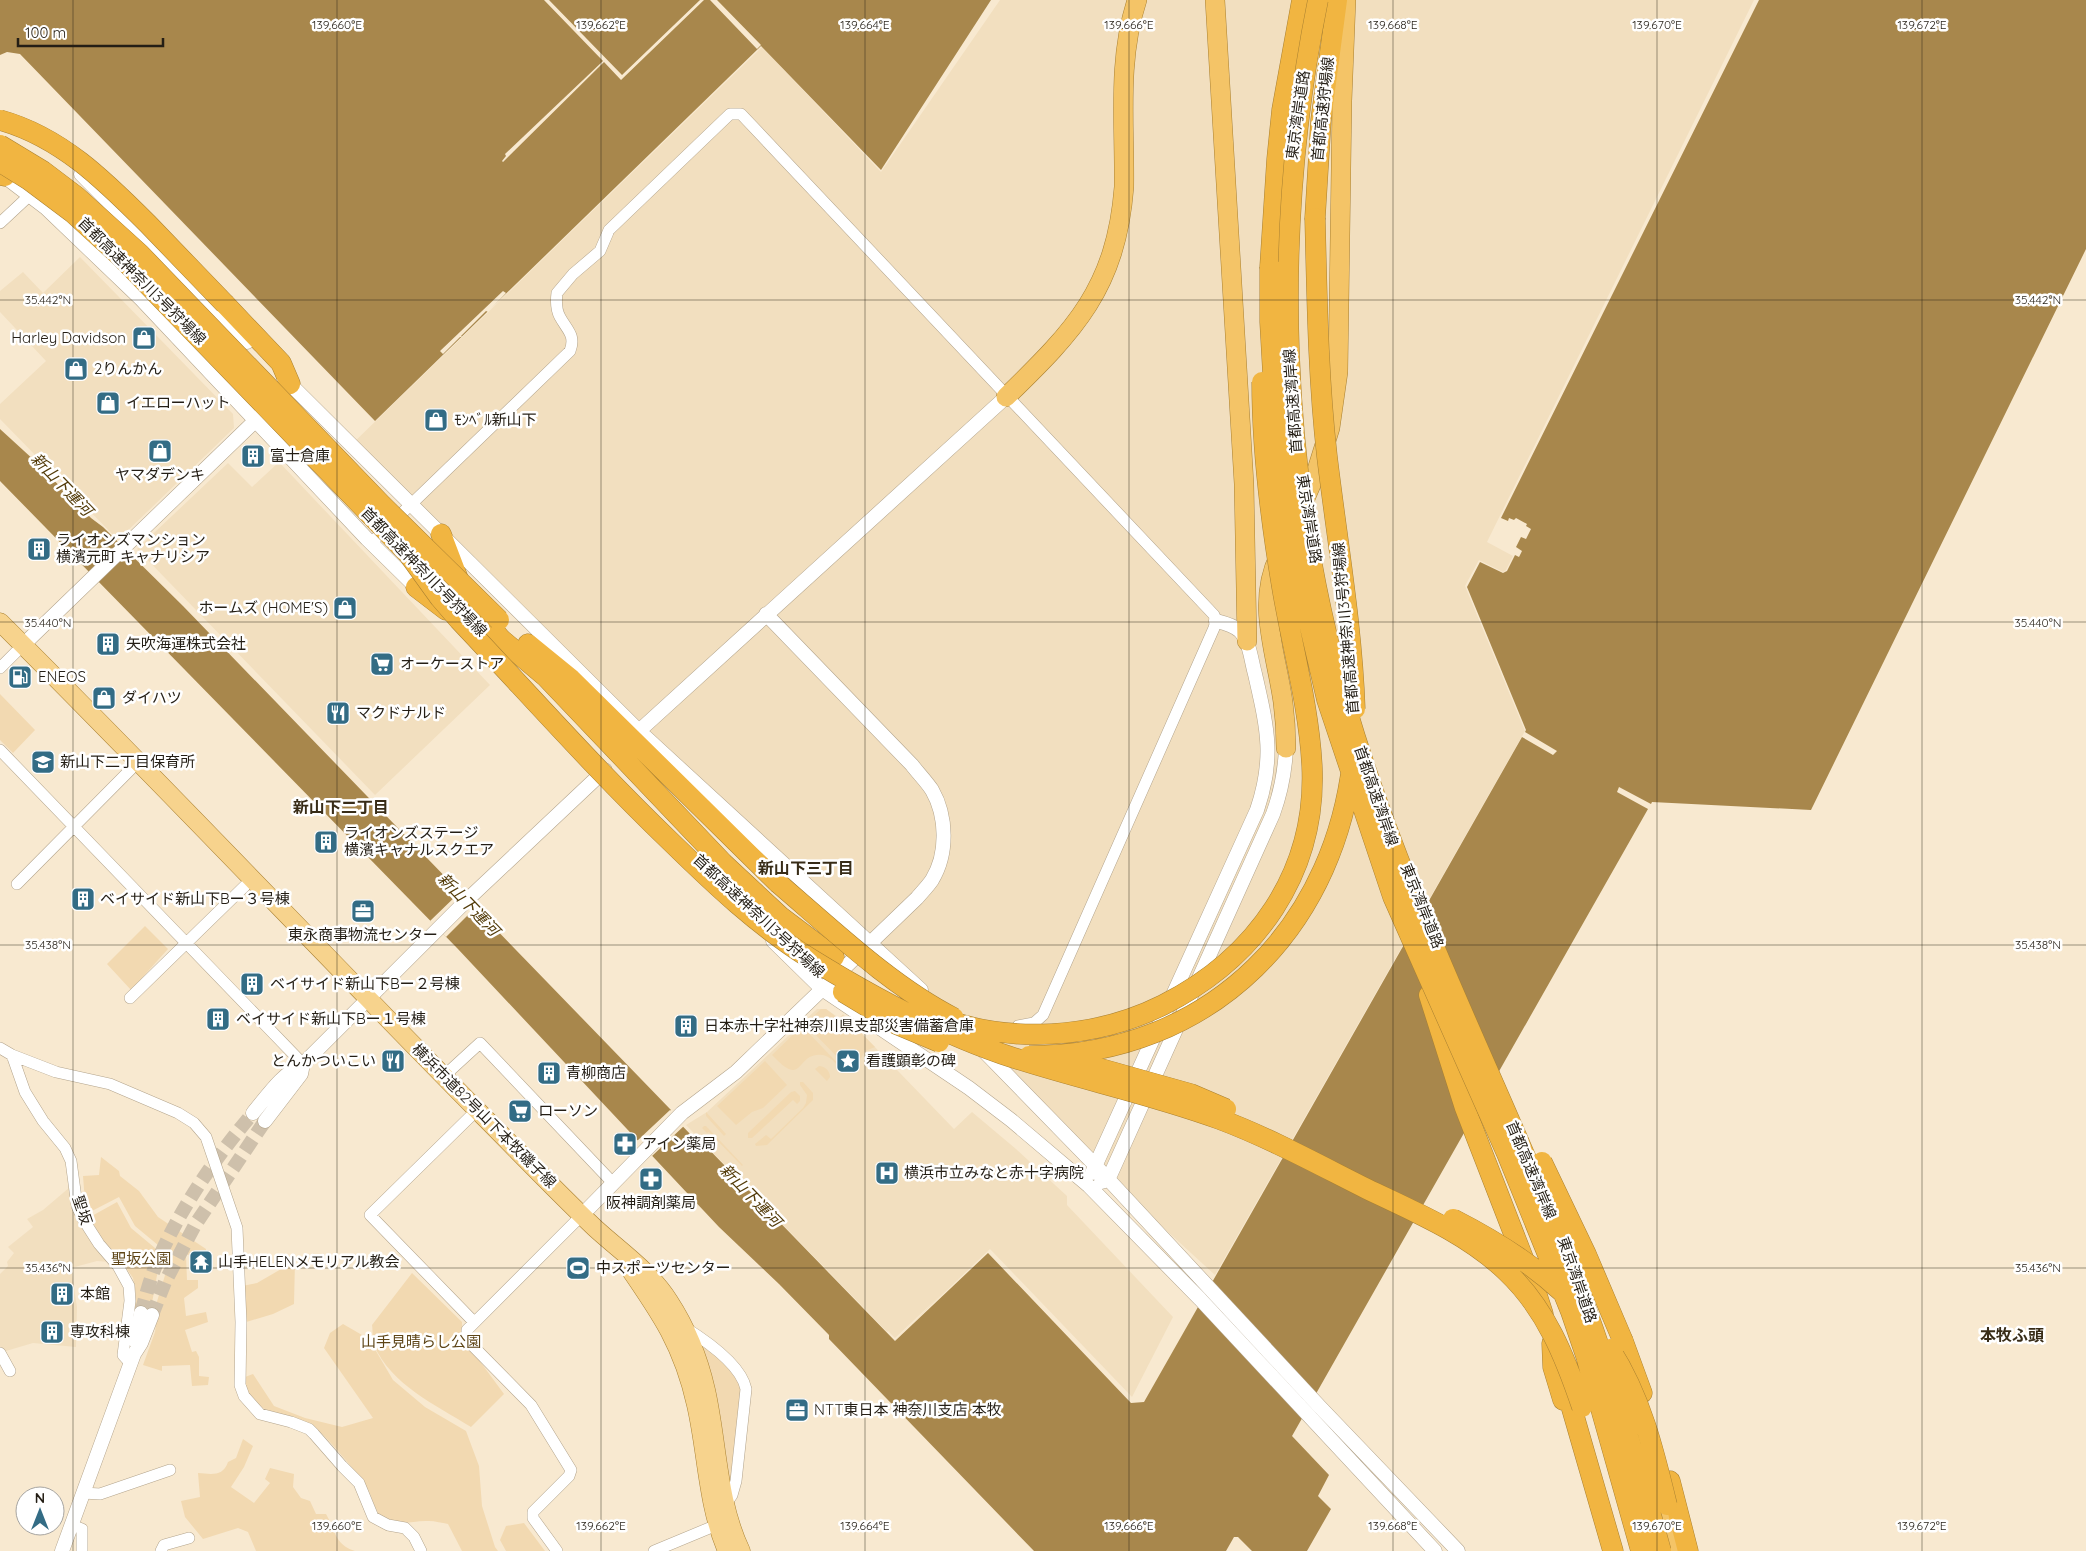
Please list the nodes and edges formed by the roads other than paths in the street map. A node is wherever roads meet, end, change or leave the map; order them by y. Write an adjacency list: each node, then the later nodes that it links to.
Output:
1 (1136, 0): 17 (highway)
2 (1215, 0): 28 (highway)
3 (1302, 0): 15 (highway, 首都高速湾岸線)
4 (1317, 0): 47 (highway, 首都高速湾岸線, bridge); 69 (highway, 東京湾岸道路, bridge)
5 (1324, 0): 57 (highway, 東京湾岸道路, bridge)
6 (1337, 0): 13 (highway, 首都高速狩場線)
7 (1346, 0): 32 (highway, bridge)
8 (0, 111): 16 (street)
9 (0, 120): 16 (highway, bridge)
10 (0, 145): 25 (highway, 首都高速神奈川3号狩場線, bridge)
11 (1, 171): 12 (street); 22 (highway, 首都高速神奈川3号狩場線, bridge)
12 (30, 195): 14 (street); 18 (street)
13 (1316, 218): 44 (highway, 首都高速神奈川3号狩場線, bridge)
14 (0, 223)
15 (1270, 268): 39 (highway, 首都高速湾岸線, bridge); 42 (highway, 首都高速神奈川3号狩場線, bridge)
16 (290, 384): 18 (street); 19 (street)
17 (1006, 397): 19 (street); 24 (street); 26 (street)
18 (256, 420): 21 (street); 29 (street)
19 (411, 504): 20 (street); 21 (street)
20 (441, 534): 31 (street); 42 (highway)
21 (370, 543): 23 (street)
22 (409, 555): 44 (highway, 首都高速神奈川3号狩場線, bridge); 87 (highway, bridge)
23 (416, 587): 35 (street); 44 (highway, bridge)
24 (766, 614): 31 (street); 41 (street)
25 (499, 620): 42 (highway, 首都高速神奈川3号狩場線); 93 (highway, bridge)
26 (1216, 621): 28 (street); 48 (street)
27 (0, 622): 29 (main road, 横浜市道82号山下本牧磯子線)
28 (1247, 641): 56 (street)
29 (23, 645): 30 (street); 34 (main road, 横浜市道82号山下本牧磯子線)
30 (0, 668)
31 (639, 730): 41 (street)
32 (1286, 748): 58 (street)
33 (0, 750): 36 (street)
34 (138, 762): 36 (street); 37 (main road, 横浜市道82号山下本牧磯子線)
35 (605, 770): 43 (street); 46 (street)
36 (74, 826): 38 (street); 40 (street)
37 (252, 879): 40 (street); 46 (main road, 横浜市道82号山下本牧磯子線)
38 (17, 884)
39 (1410, 936): 86 (highway, bridge); 89 (highway, 首都高速湾岸線, bridge)
40 (187, 943): 45 (street); 51 (street)
41 (871, 943): 43 (street); 48 (street)
42 (834, 957)
43 (822, 990): 59 (street); 60 (street)
44 (846, 994)
45 (130, 998)
46 (369, 999): 51 (street); 52 (main road, 横浜市道82号山下本牧磯子線)
47 (1475, 1040): 92 (highway, 首都高速湾岸線, bridge); 94 (highway, bridge)
48 (976, 1043): 56 (street)
49 (0, 1048): 50 (street)
50 (12, 1055): 67 (street, 聖坂); 79 (street)
51 (303, 1064): 54 (street); 55 (street)
52 (444, 1076): 53 (main road, 横浜市道82号山下本牧磯子線); 59 (street)
53 (477, 1110): 61 (main road, 横浜市道82号山下本牧磯子線); 64 (street)
54 (253, 1113)
55 (265, 1122)
56 (1095, 1165): 58 (street); 60 (street)
57 (1533, 1167): 91 (highway, 東京湾岸道路, bridge); 93 (highway, bridge)
58 (1108, 1180): 60 (street); 70 (street)
59 (613, 1183): 61 (street)
60 (1089, 1186): 70 (street)
61 (582, 1215): 62 (main road, 横浜市道82号山下本牧磯子線); 64 (street)
62 (613, 1245): 65 (main road, 横浜市道82号山下本牧磯子線); 73 (main road, 横浜市道82号山下本牧磯子線)
63 (147, 1314): 67 (street)
64 (474, 1322): 80 (street)
65 (683, 1326): 73 (main road, 横浜市道82号山下本牧磯子線); 73 (street)
66 (0, 1353): 68 (street)
67 (133, 1359): 72 (street)
68 (10, 1371)
69 (1600, 1376): 88 (highway, bridge); 90 (highway, 東京湾岸道路)
70 (1317, 1413): 84 (street); 85 (street)
71 (170, 1470): 72 (street)
72 (84, 1493): 74 (street)
73 (724, 1517): 81 (street); 82 (main road, 横浜市道82号山下本牧磯子線); 83 (main road, 横浜市道82号山下本牧磯子線)
74 (72, 1525): 76 (street); 77 (street)
75 (189, 1538): 78 (street)
76 (62, 1551)
77 (82, 1551)
78 (161, 1551)
79 (421, 1551)
80 (557, 1551)
81 (654, 1551)
82 (727, 1551)
83 (741, 1551)
84 (1436, 1551)
85 (1458, 1551)
86 (1613, 1551)
87 (1622, 1551)
88 (1632, 1551)
89 (1641, 1551)
90 (1647, 1551)
91 (1656, 1551)
92 (1661, 1551)
93 (1676, 1551)
94 (1688, 1551)

